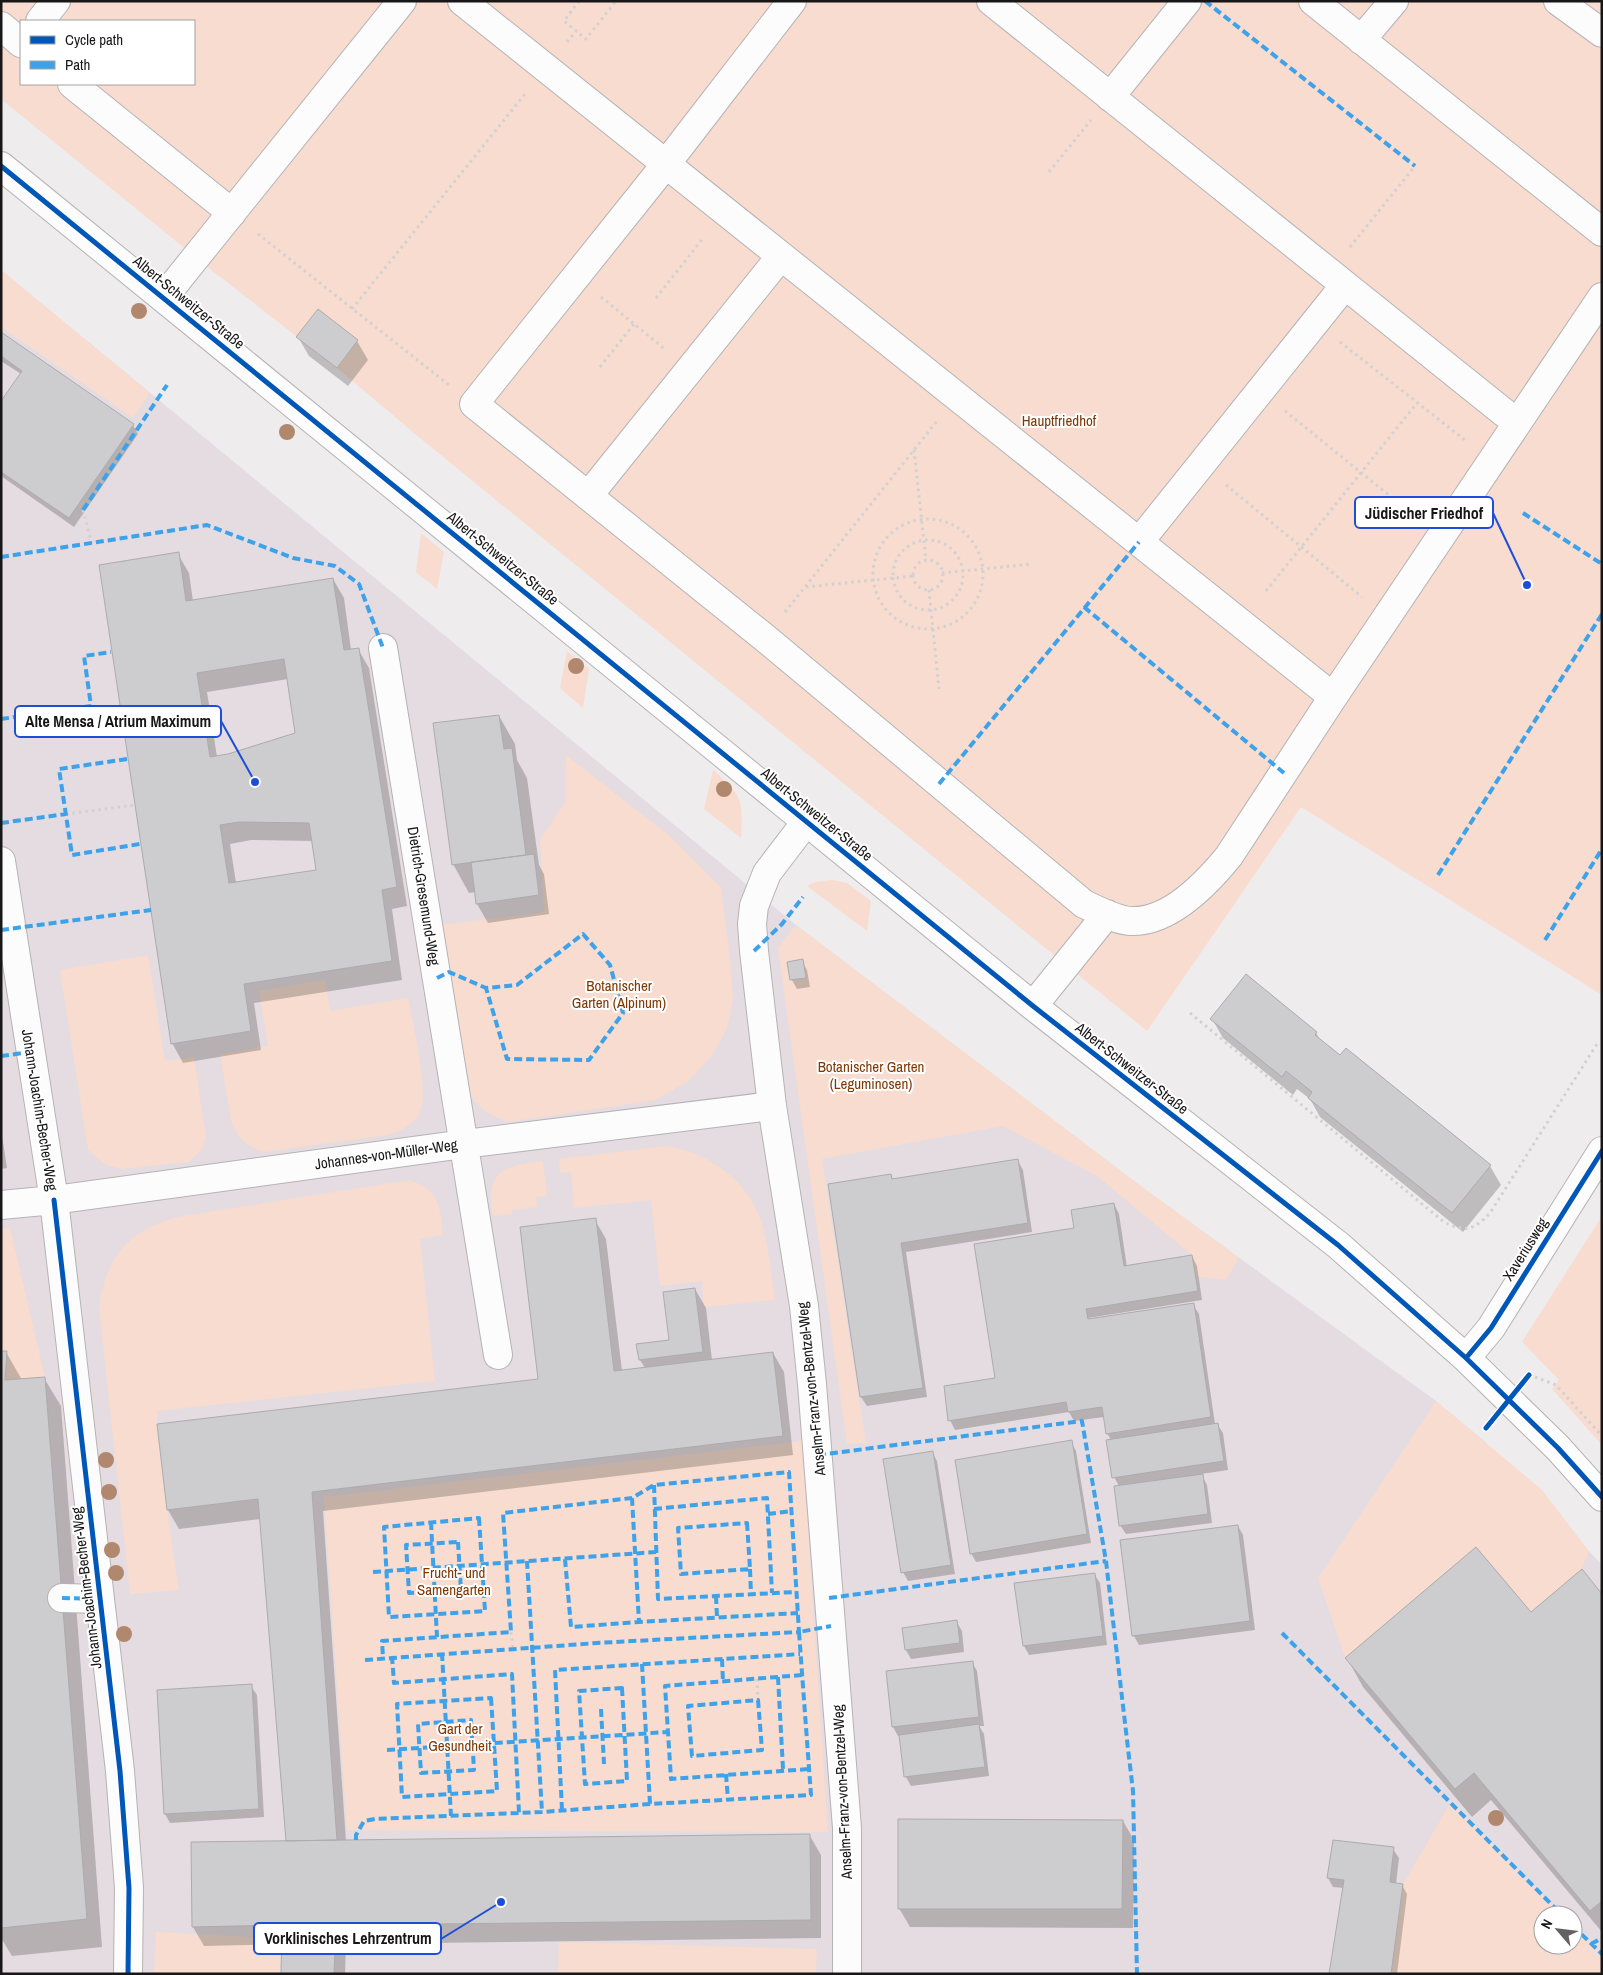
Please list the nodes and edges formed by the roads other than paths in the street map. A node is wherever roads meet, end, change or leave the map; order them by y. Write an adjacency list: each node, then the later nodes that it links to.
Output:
1 (56, 1): 10 (street)
2 (402, 1): 19 (street)
3 (462, 1): 17 (street)
4 (792, 1): 17 (street)
5 (991, 1): 16 (street)
6 (1187, 1): 16 (street)
7 (1313, 1): 13 (street)
8 (1394, 1): 13 (street)
9 (1558, 1): 12 (street)
10 (41, 20)
11 (1, 26): 14 (street)
12 (1602, 33)
13 (1362, 40): 20 (street)
14 (20, 42)
15 (73, 85): 19 (street)
16 (1102, 106): 22 (street)
17 (666, 164): 21 (street); 26 (street)
18 (1, 166): 24 (street, Albert-Schweitzer-Straße)
19 (241, 220): 24 (street)
20 (1602, 232)
21 (781, 256): 26 (street); 27 (street)
22 (1338, 279): 25 (street); 27 (street)
23 (1602, 297): 25 (street)
24 (163, 298): 30 (street, Albert-Schweitzer-Straße)
25 (1518, 423): 29 (street)
26 (588, 496): 32 (street)
27 (1139, 542): 29 (street)
28 (383, 648): 35 (street, Dietrich-Gresemund-Weg)
29 (1334, 697): 32 (street)
30 (806, 822): 33 (street, Albert-Schweitzer-Straße); 34 (street, Anselm-Franz-von-Bentzel-Weg)
31 (1, 861): 37 (street, Johann-Joachim-Becher-Weg)
32 (1107, 914): 33 (street)
33 (1034, 1006): 40 (street, Albert-Schweitzer-Straße)
34 (772, 1106): 35 (street, Johannes-von-Müller-Weg); 45 (street, Anselm-Franz-von-Bentzel-Weg)
35 (464, 1144): 37 (street, Johannes-von-Müller-Weg); 39 (street, Dietrich-Gresemund-Weg)
36 (1602, 1151): 40 (street, Xaveriusweg)
37 (54, 1200): 38 (street, Johannes-von-Müller-Weg); 43 (street, Johann-Joachim-Becher-Weg)
38 (1, 1206)
39 (498, 1355)
40 (1466, 1358): 41 (street, Albert-Schweitzer-Straße)
41 (1602, 1497)
42 (62, 1598): 43 (street, Johann-Joachim-Becher-Weg)
43 (100, 1599): 44 (street, Johann-Joachim-Becher-Weg)
44 (128, 1974)
45 (847, 1974)

